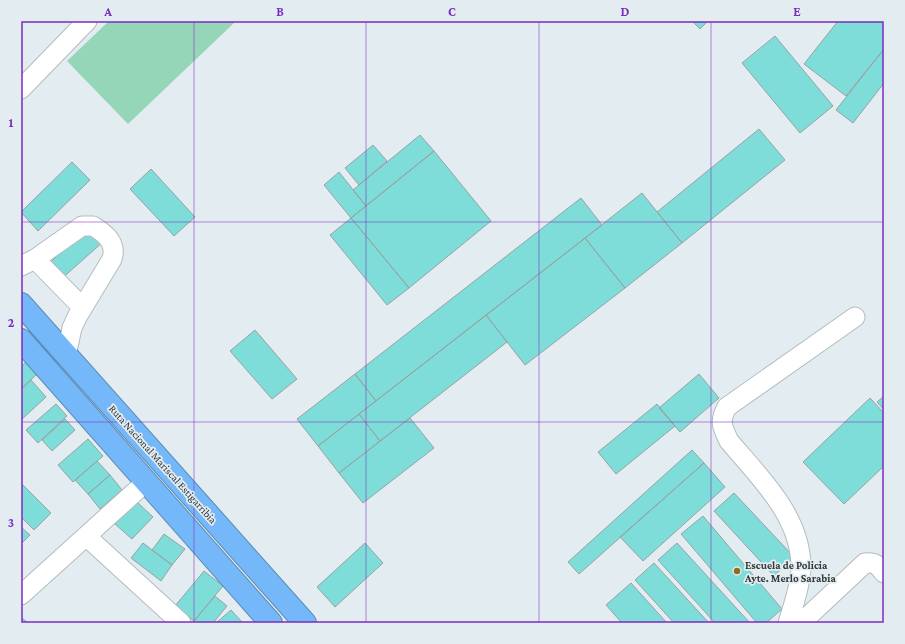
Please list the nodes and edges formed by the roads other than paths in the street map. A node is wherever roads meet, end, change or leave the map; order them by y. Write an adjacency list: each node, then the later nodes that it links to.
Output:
1 (87, 21): 2 (street)
2 (21, 89)
3 (28, 262): 5 (street); 5 (street)
4 (21, 304): 8 (highway, Ruta Nacional Mariscal Estigarribia)
5 (82, 307): 8 (street)
6 (855, 317): 16 (street)
7 (21, 340): 9 (highway, Ruta Nacional Mariscal Estigarribia)
8 (66, 355): 15 (highway, Ruta Nacional Mariscal Estigarribia)
9 (147, 480): 10 (street); 14 (highway, Ruta Nacional Mariscal Estigarribia)
10 (86, 536): 12 (street); 13 (street)
11 (884, 573): 17 (street)
12 (21, 595)
13 (181, 623)
14 (271, 623)
15 (306, 623)
16 (788, 623)
17 (801, 623)

